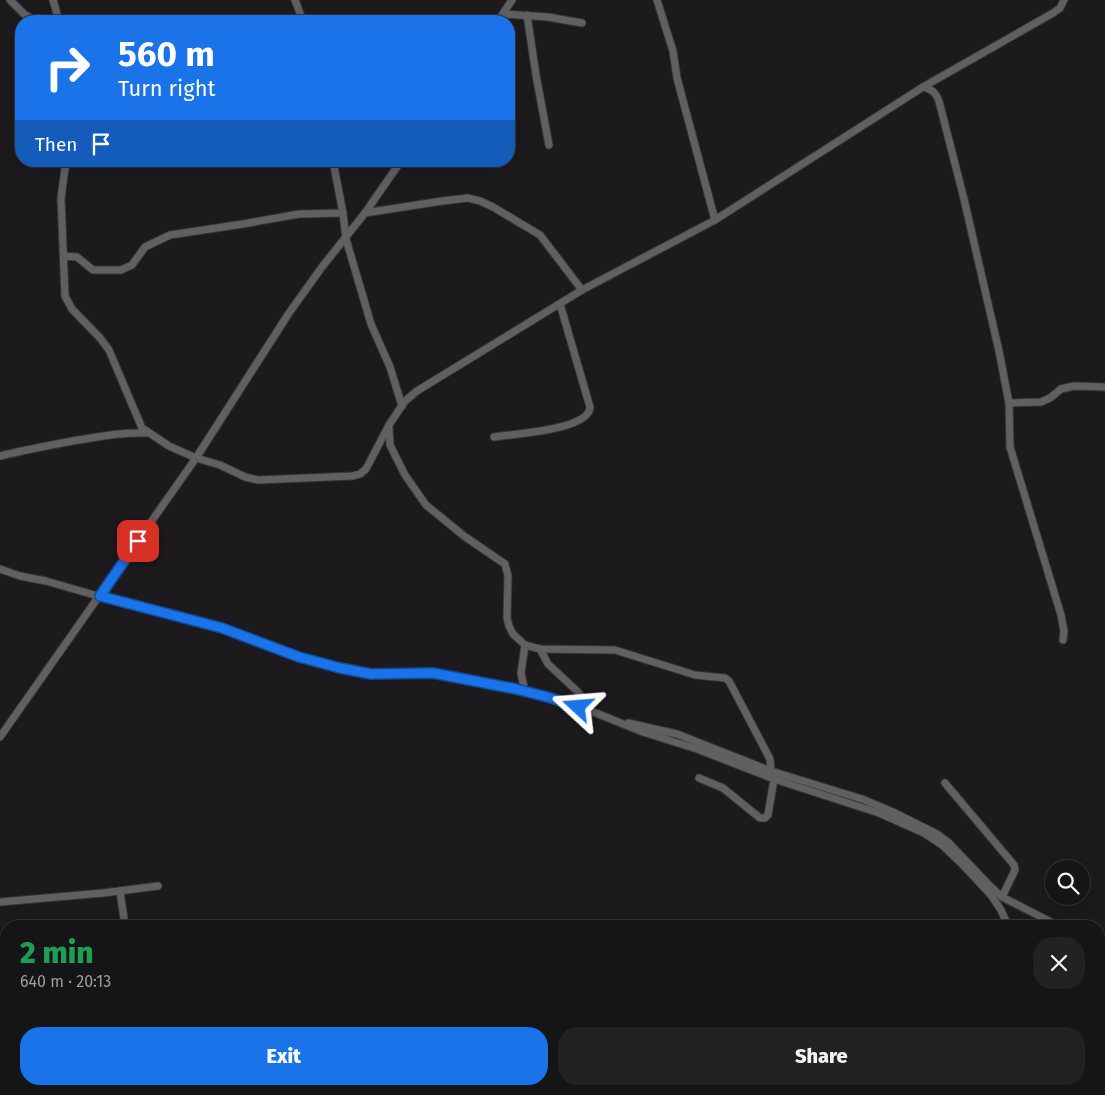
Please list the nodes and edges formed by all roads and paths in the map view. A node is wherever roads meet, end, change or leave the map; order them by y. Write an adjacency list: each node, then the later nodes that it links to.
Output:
1 (10, 0): 8 (street)
2 (53, 0): 9 (street)
3 (295, 0): 10 (street)
4 (512, 0): 7 (street)
5 (657, 0): 20 (street)
6 (1064, 0): 13 (street)
7 (504, 14): 11 (street)
8 (26, 15)
9 (57, 15)
10 (301, 15)
11 (527, 15): 12 (street); 14 (street)
12 (582, 23)
13 (923, 88): 20 (street); 26 (street)
14 (549, 145)
15 (65, 167): 22 (street)
16 (334, 167): 18 (street)
17 (397, 167): 19 (street)
18 (343, 214): 21 (street); 22 (street)
19 (365, 214): 21 (street); 23 (street)
20 (715, 220): 23 (street)
21 (346, 239): 27 (street); 32 (street)
22 (64, 256): 29 (street)
23 (582, 290): 24 (street)
24 (560, 304): 27 (street); 30 (street)
25 (1105, 387): 26 (street)
26 (1008, 403): 35 (street)
27 (402, 406): 28 (street)
28 (389, 425): 32 (street); 36 (street)
29 (148, 433): 31 (street); 32 (street)
30 (494, 437)
31 (0, 456)
32 (196, 458): 34 (street)
33 (0, 569): 34 (street)
34 (100, 596): 38 (street); 40 (street)
35 (1063, 640)
36 (525, 645): 37 (street); 38 (street)
37 (540, 649): 39 (street); 41 (street)
38 (525, 692): 39 (street)
39 (591, 711): 41 (street)
40 (0, 737)
41 (772, 775): 42 (street); 46 (street); 49 (street)
42 (699, 778)
43 (945, 783): 46 (street)
44 (158, 886): 45 (street)
45 (120, 891): 47 (street); 48 (street)
46 (1002, 896): 50 (street)
47 (0, 902)
48 (124, 920)
49 (1005, 920)
50 (1048, 920)

